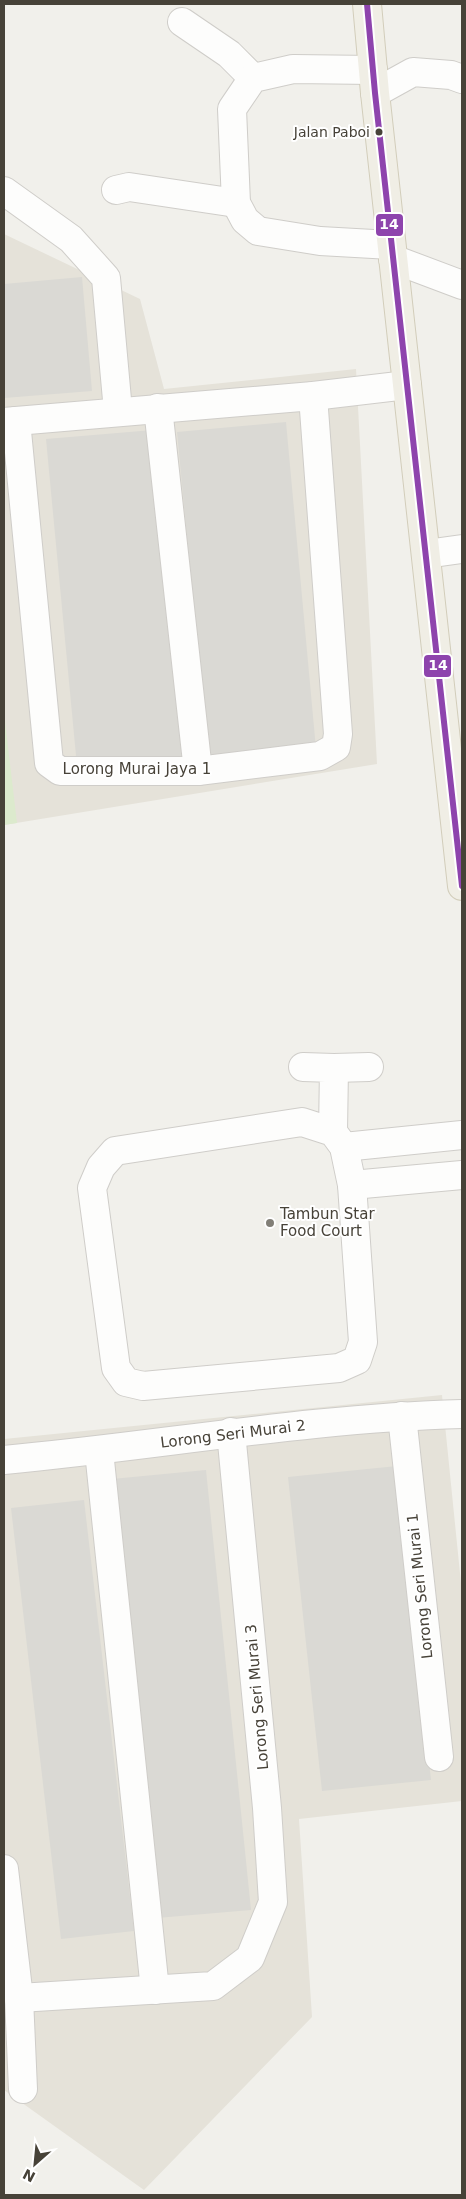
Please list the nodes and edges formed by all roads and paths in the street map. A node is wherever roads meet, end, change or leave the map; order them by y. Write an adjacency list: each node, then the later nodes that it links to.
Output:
1 (367, 4): 5 (main road)
2 (182, 22): 3 (street)
3 (253, 78): 5 (street); 8 (street)
4 (462, 79): 5 (street)
5 (374, 81): 9 (main road)
6 (116, 190): 8 (street)
7 (4, 191): 14 (street)
8 (236, 203): 9 (street)
9 (392, 252): 10 (street); 11 (main road)
10 (462, 285)
11 (407, 385): 12 (street); 17 (main road)
12 (313, 396): 13 (street); 19 (street, Lorong Murai Jaya 1)
13 (158, 408): 14 (street); 19 (street)
14 (118, 411): 15 (street)
15 (10, 421): 19 (street, Lorong Murai Jaya 1)
16 (462, 549): 17 (street)
17 (426, 554): 18 (main road)
18 (456, 761): 20 (main road)
19 (198, 771)
20 (462, 886)
21 (303, 1067): 23 (street)
22 (369, 1067): 23 (street)
23 (334, 1068): 25 (street)
24 (462, 1135): 25 (street)
25 (338, 1140): 27 (street); 27 (street)
26 (462, 1175): 27 (street)
27 (352, 1185)
28 (462, 1414): 29 (street, Lorong Seri Murai 2)
29 (402, 1416): 30 (street, Lorong Seri Murai 2); 33 (street, Lorong Seri Murai 1)
30 (231, 1432): 31 (street, Lorong Seri Murai 2); 35 (street, Lorong Seri Murai 3)
31 (99, 1451): 32 (street, Lorong Seri Murai 2); 35 (street)
32 (4, 1460)
33 (439, 1757)
34 (4, 1869): 36 (street)
35 (155, 1990): 36 (street)
36 (19, 1998): 37 (street)
37 (23, 2089)

